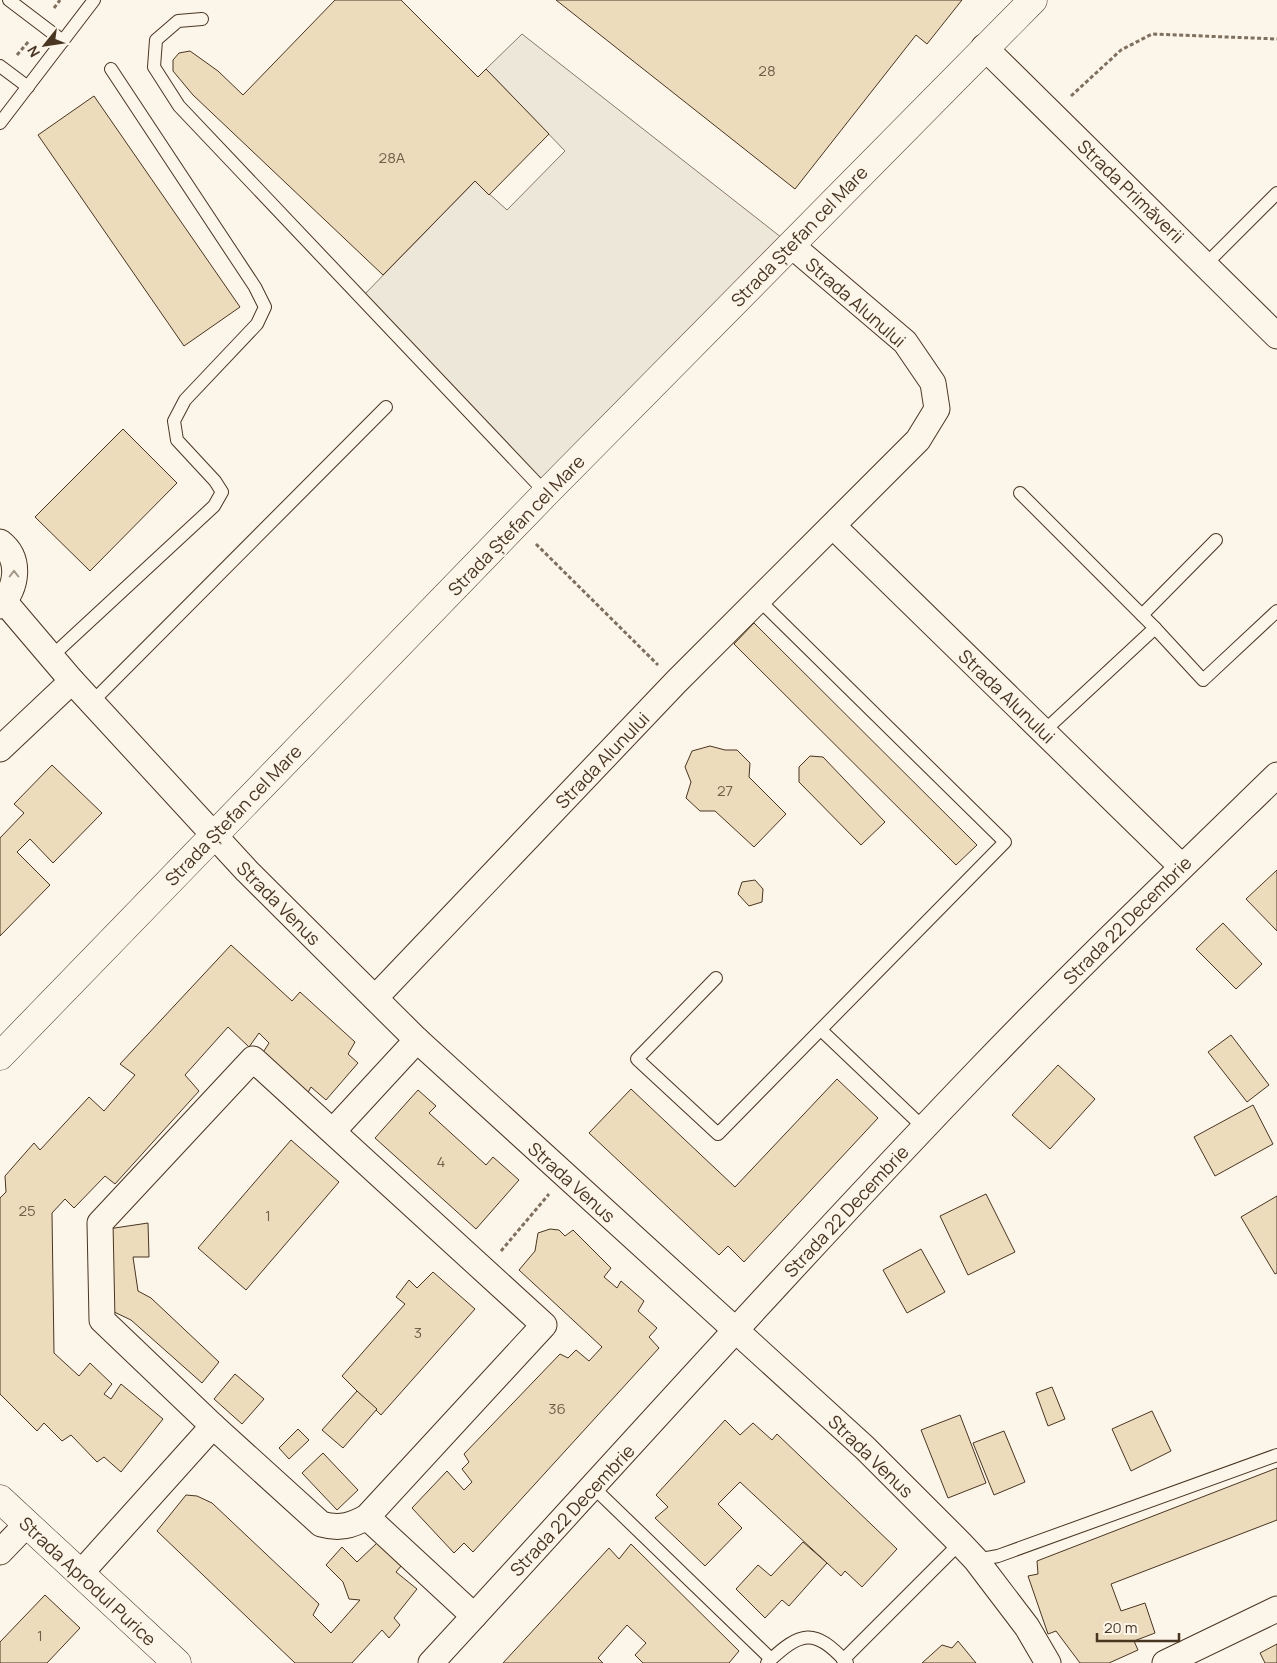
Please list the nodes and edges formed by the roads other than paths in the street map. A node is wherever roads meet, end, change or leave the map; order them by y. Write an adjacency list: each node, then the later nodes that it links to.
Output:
1 (9, 0): 5 (lane)
2 (94, 0): 5 (lane)
3 (1033, 0): 6 (main road, Strada Ștefan cel Mare)
4 (202, 19): 17 (lane)
5 (63, 41): 9 (lane)
6 (984, 47): 12 (main road, Strada Ștefan cel Mare); 13 (street, Strada Primăverii)
7 (0, 66): 9 (lane)
8 (111, 69): 26 (lane)
9 (28, 87): 10 (lane)
10 (0, 124)
11 (1277, 193): 13 (lane)
12 (791, 245): 17 (main road, Strada Ștefan cel Mare); 18 (street, Strada Alunului)
13 (1206, 264): 14 (street, Strada Primăverii)
14 (1277, 336)
15 (386, 407): 28 (lane)
16 (1020, 493): 24 (lane)
17 (546, 494): 32 (main road, Strada Ștefan cel Mare)
18 (833, 526): 21 (street, Strada Alunului); 29 (street, Strada Alunului)
19 (1216, 540): 24 (lane)
20 (0, 542): 22 (street, one-way to 20)
21 (759, 600): 35 (street, Strada Alunului); 36 (lane)
22 (2, 603): 26 (street, Strada Venus)
23 (1277, 611): 25 (lane)
24 (1142, 615): 25 (lane)
25 (1154, 628): 29 (lane)
26 (52, 656): 27 (street, Strada Venus)
27 (72, 681): 28 (street, Strada Venus); 30 (street)
28 (92, 702): 32 (street, Strada Venus)
29 (1044, 732): 33 (street, Strada Alunului)
30 (0, 749)
31 (1277, 775): 33 (street, Strada 22 Decembrie)
32 (213, 836): 35 (street, Strada Venus); 38 (main road, Strada Ștefan cel Mare)
33 (1181, 866): 39 (street, Strada 22 Decembrie)
34 (716, 978): 36 (lane)
35 (374, 998): 37 (street, Strada Venus)
36 (821, 1030): 39 (lane)
37 (417, 1040): 40 (street); 41 (street, Strada Venus)
38 (1, 1056)
39 (924, 1128): 41 (street, Strada 22 Decembrie)
40 (333, 1131): 42 (street); 46 (street)
41 (736, 1330): 44 (street, Strada 22 Decembrie); 49 (street, Strada Venus)
42 (213, 1426): 46 (street); 50 (street)
43 (1277, 1455): 49 (lane)
44 (593, 1487): 52 (street, Strada 22 Decembrie); 53 (lane)
45 (0, 1499): 47 (main road, Strada Aprodul Purice)
46 (367, 1517): 52 (street)
47 (26, 1525): 48 (street); 50 (main road, Strada Aprodul Purice)
48 (0, 1552)
49 (968, 1552): 54 (lane); 57 (street, Strada Venus)
50 (80, 1574): 55 (main road, Strada Aprodul Purice)
51 (1277, 1609): 58 (street)
52 (474, 1616): 56 (street, Strada 22 Decembrie)
53 (769, 1661): 54 (lane)
54 (845, 1661)
55 (177, 1663)
56 (431, 1663)
57 (1048, 1663)
58 (1165, 1663)

